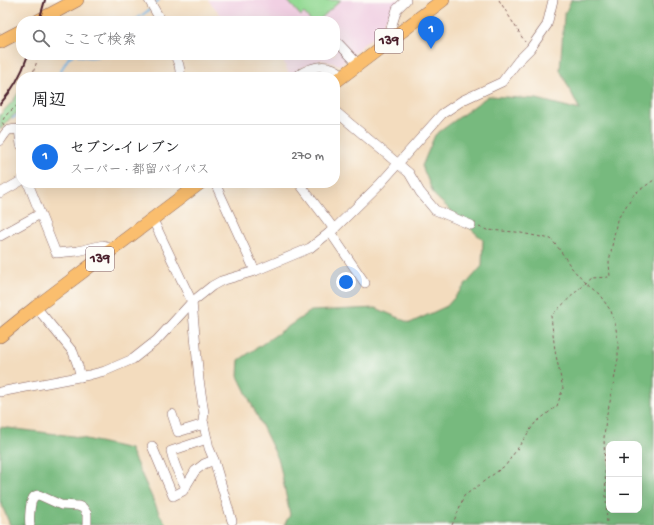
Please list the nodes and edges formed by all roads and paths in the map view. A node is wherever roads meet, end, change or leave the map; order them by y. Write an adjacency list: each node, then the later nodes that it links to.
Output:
1 (76, 0): 7 (highway)
2 (149, 0): 8 (street)
3 (406, 0): 10 (street)
4 (443, 0): 10 (highway, 139)
5 (499, 0): 13 (path)
6 (553, 0): 13 (street)
7 (47, 16)
8 (158, 16)
9 (16, 33): 11 (highway)
10 (388, 41): 16 (highway, 139)
11 (0, 42)
12 (340, 44): 16 (street)
13 (530, 49): 27 (street)
14 (38, 60): 17 (path)
15 (178, 60): 18 (street)
16 (358, 64): 21 (highway, 139)
17 (33, 72)
18 (180, 72)
19 (302, 72): 20 (street)
20 (338, 72)
21 (340, 78)
22 (16, 106): 24 (path)
23 (340, 115): 27 (street)
24 (6, 127)
25 (16, 129): 26 (street)
26 (0, 141)
27 (398, 163): 37 (street); 38 (street)
28 (654, 180): 43 (path)
29 (16, 184): 34 (street)
30 (30, 188): 35 (street)
31 (194, 188): 36 (highway, 139)
32 (218, 188): 41 (street)
33 (303, 188): 38 (street)
34 (0, 193)
35 (40, 214): 39 (street); 40 (street)
36 (153, 220): 40 (highway, 139); 44 (street)
37 (471, 225): 43 (path)
38 (332, 230): 41 (street); 42 (street)
39 (0, 236)
40 (115, 248): 45 (highway, 139)
41 (255, 271): 44 (street)
42 (364, 283)
43 (585, 283): 58 (path); 59 (path)
44 (192, 302): 47 (street); 50 (street)
45 (36, 307): 46 (highway, 139); 47 (street)
46 (0, 336)
47 (81, 376): 48 (street)
48 (0, 392)
49 (172, 414): 50 (street)
50 (204, 424): 51 (street)
51 (207, 439): 53 (street); 54 (street)
52 (152, 446): 54 (street)
53 (214, 460): 54 (street); 55 (street)
54 (186, 487)
55 (232, 521)
56 (30, 525): 57 (street)
57 (87, 525)
58 (452, 525)
59 (607, 525)

